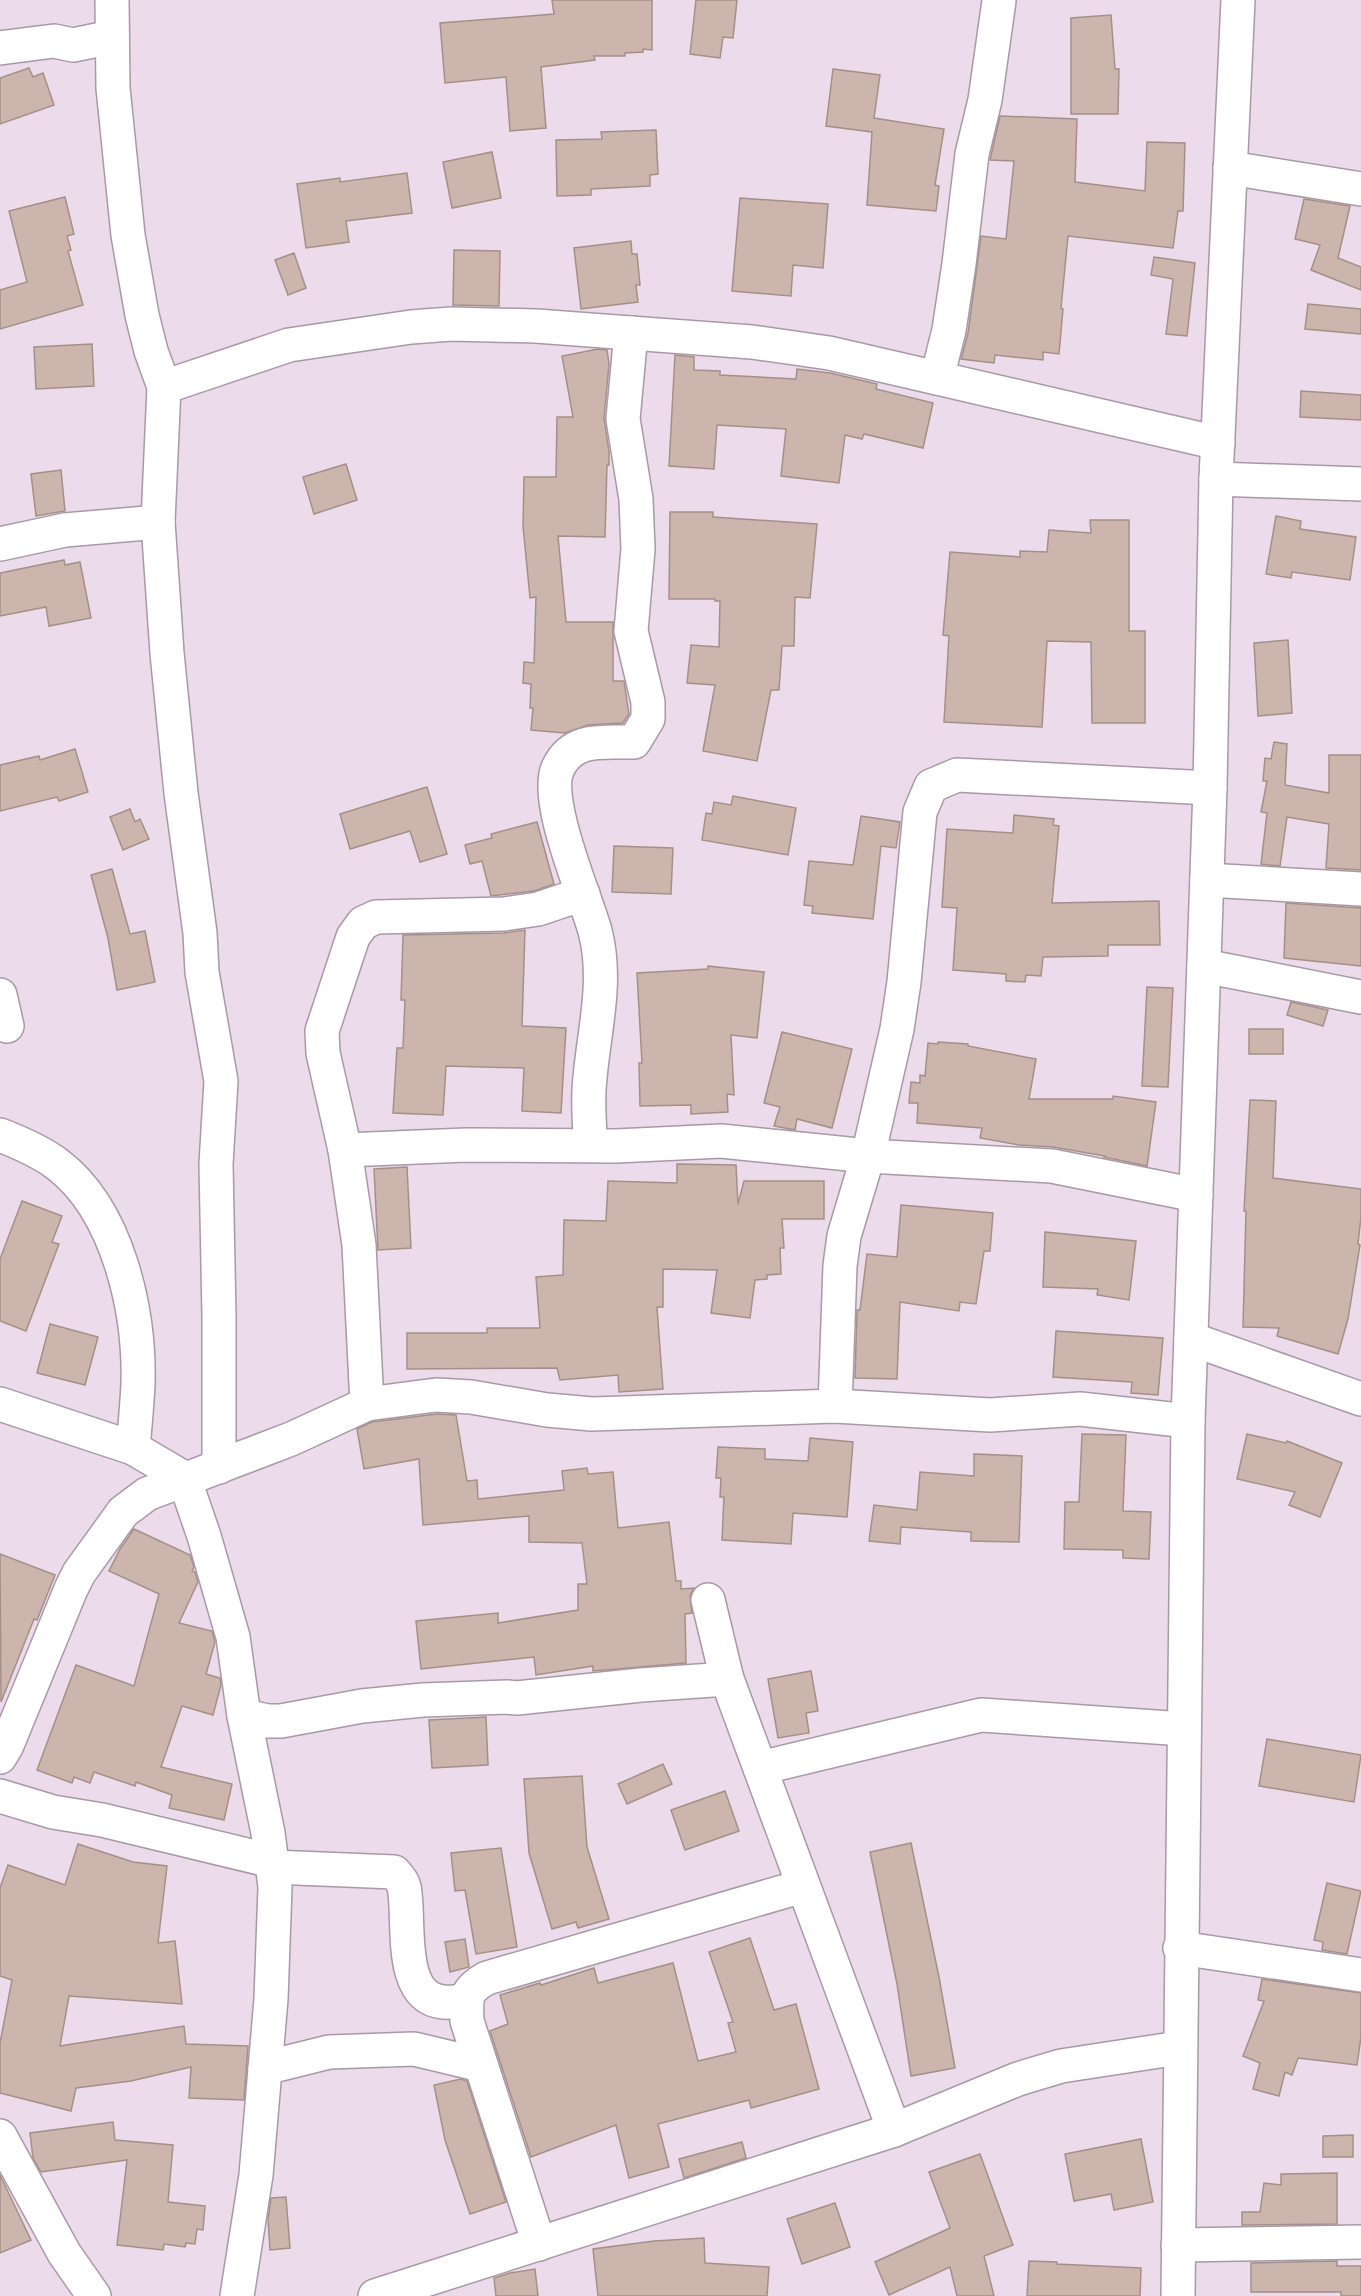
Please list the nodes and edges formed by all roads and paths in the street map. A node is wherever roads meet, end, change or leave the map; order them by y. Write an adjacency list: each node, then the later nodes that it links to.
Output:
1 (112, 0): 4 (street)
2 (1003, 0): 9 (street)
3 (1238, 0): 6 (street)
4 (112, 37): 5 (street); 10 (street)
5 (0, 48)
6 (1230, 168): 7 (street); 11 (street)
7 (1361, 189)
8 (631, 333): 9 (street); 10 (street); 19 (street)
9 (937, 378): 11 (street)
10 (164, 387): 14 (street)
11 (1218, 443): 12 (street)
12 (1216, 478): 13 (street); 16 (street)
13 (1361, 484)
14 (158, 522): 15 (street); 34 (street)
15 (0, 544)
16 (1210, 788): 17 (street); 25 (street)
17 (1207, 880): 18 (street); 20 (street)
18 (1361, 889)
19 (583, 894): 23 (street); 24 (street)
20 (1204, 966): 21 (street); 26 (street)
21 (1361, 997)
22 (0, 1135): 33 (street)
23 (590, 1145): 24 (street); 25 (street)
24 (345, 1150): 30 (street)
25 (868, 1156): 26 (street); 31 (street)
26 (1196, 1195): 27 (street)
27 (1191, 1339): 28 (street); 32 (street)
28 (1361, 1399)
29 (0, 1404): 33 (street)
30 (367, 1404): 31 (street); 34 (street)
31 (835, 1406): 32 (street)
32 (1188, 1421): 39 (street)
33 (133, 1448): 35 (street)
34 (219, 1467): 35 (street)
35 (184, 1478): 38 (street); 40 (street)
36 (708, 1600): 37 (street)
37 (727, 1680): 38 (street); 41 (street)
38 (244, 1716): 43 (street)
39 (1184, 1729): 41 (street); 45 (street)
40 (2, 1748)
41 (760, 1768): 44 (street)
42 (0, 1796): 43 (street)
43 (272, 1864): 47 (street); 51 (street)
44 (803, 1886): 47 (street); 52 (street)
45 (1180, 1948): 46 (street); 48 (street)
46 (1361, 1976)
47 (467, 2011): 49 (street); 50 (street)
48 (1179, 2048): 52 (street); 56 (street)
49 (414, 2049): 50 (street); 51 (street)
50 (481, 2065): 55 (street)
51 (265, 2068): 58 (street)
52 (894, 2130): 55 (street)
53 (0, 2136): 57 (street)
54 (1361, 2242): 56 (street)
55 (539, 2244): 59 (street)
56 (1178, 2245): 60 (street)
57 (94, 2296)
58 (237, 2296)
59 (375, 2296)
60 (1178, 2296)

